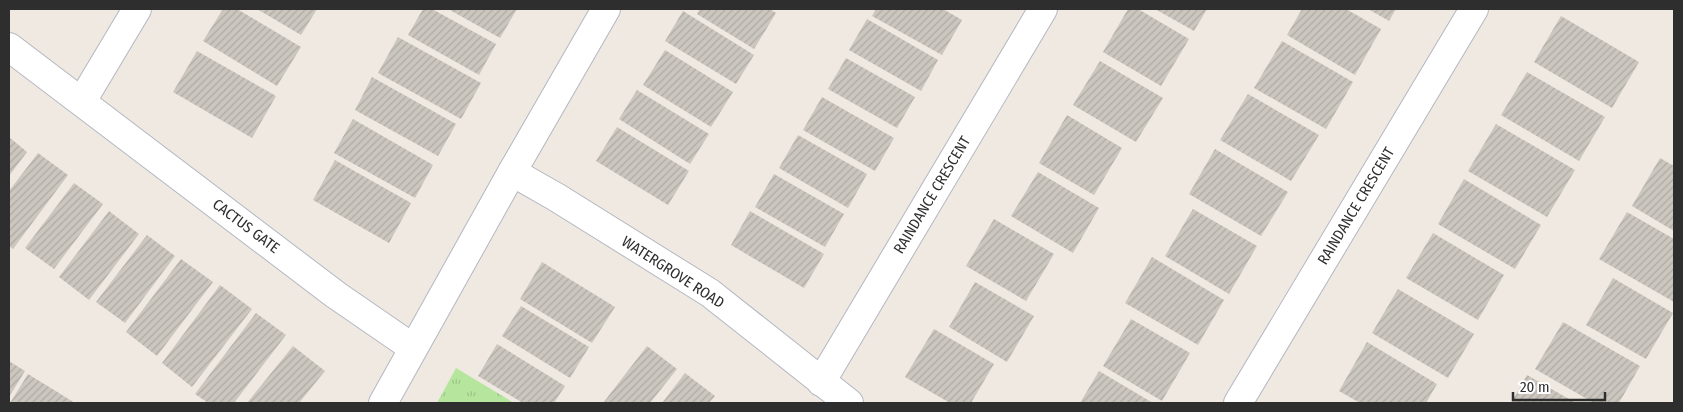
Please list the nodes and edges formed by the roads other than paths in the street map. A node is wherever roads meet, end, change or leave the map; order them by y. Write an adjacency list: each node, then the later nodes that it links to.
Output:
1 (137, 9): 6 (street)
2 (606, 9): 7 (street)
3 (1043, 9): 9 (street, RAINDANCE CRESCENT)
4 (1474, 9): 12 (street, RAINDANCE CRESCENT)
5 (9, 47): 6 (street, CACTUS GATE)
6 (82, 101): 8 (street, CACTUS GATE)
7 (512, 172): 8 (street); 9 (street, WATERGROVE ROAD)
8 (414, 348): 10 (street)
9 (821, 382): 11 (street, WATERGROVE ROAD)
10 (382, 403)
11 (849, 403)
12 (1238, 403)

